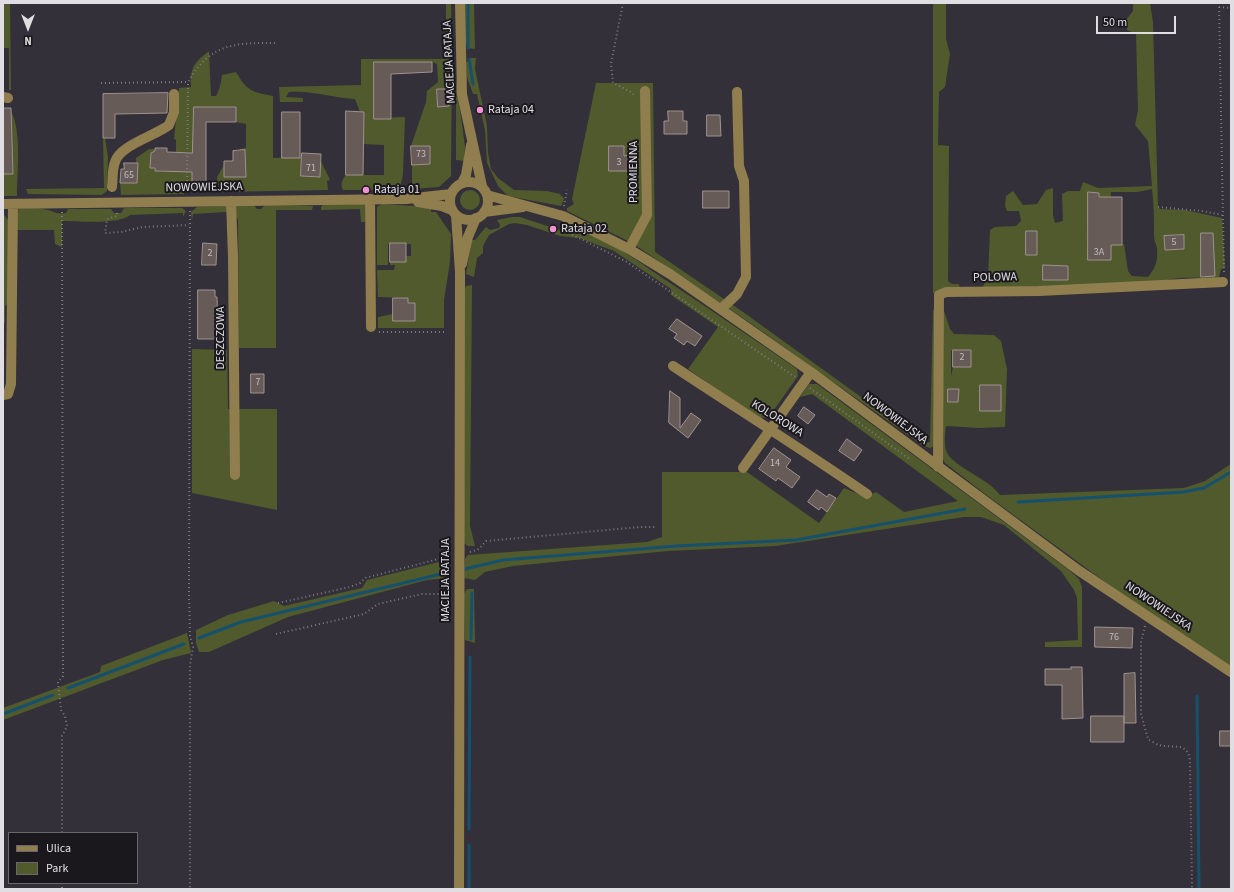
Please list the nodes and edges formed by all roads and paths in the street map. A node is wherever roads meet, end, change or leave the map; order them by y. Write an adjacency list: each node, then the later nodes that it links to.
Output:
1 (460, 3): 13 (street, MACIEJA RATAJA)
2 (623, 3): 12 (path)
3 (1219, 3): 4 (path)
4 (1219, 7): 5 (path); 32 (path)
5 (1231, 8)
6 (277, 43): 7 (path)
7 (188, 82): 8 (path); 23 (path)
8 (101, 83)
9 (645, 91): 35 (street, PROMIENNA)
10 (738, 92): 38 (street)
11 (174, 94): 16 (street)
12 (636, 98)
13 (472, 143): 14 (street, MACIEJA RATAJA); 15 (street, MACIEJA RATAJA)
14 (462, 183): 15 (street); 18 (street)
15 (482, 186): 19 (street)
16 (112, 187)
17 (567, 190): 26 (path)
18 (451, 194): 21 (street, NOWOWIEJSKA); 29 (street)
19 (487, 195): 27 (street, NOWOWIEJSKA); 31 (street)
20 (370, 199): 21 (street, NOWOWIEJSKA); 22 (street, NOWOWIEJSKA); 39 (street)
21 (406, 199): 29 (street, NOWOWIEJSKA)
22 (231, 201): 23 (street, NOWOWIEJSKA); 49 (street, DESZCZOWA)
23 (188, 202): 24 (street, NOWOWIEJSKA); 33 (path)
24 (62, 203): 25 (street, NOWOWIEJSKA); 57 (path)
25 (8, 204): 44 (street)
26 (564, 206)
27 (533, 207): 31 (street, NOWOWIEJSKA); 35 (street, NOWOWIEJSKA)
28 (1158, 207): 32 (path)
29 (454, 212): 31 (street); 36 (street, MACIEJA RATAJA)
30 (117, 213): 33 (path)
31 (480, 215): 36 (street, MACIEJA RATAJA)
32 (1222, 216): 37 (path)
33 (189, 225): 58 (path)
34 (565, 231): 43 (path)
35 (629, 249): 38 (street, NOWOWIEJSKA)
36 (460, 272): 51 (street, MACIEJA RATAJA)
37 (1223, 282): 47 (street, POLOWA)
38 (721, 309): 42 (street, NOWOWIEJSKA)
39 (371, 327): 40 (path)
40 (446, 332)
41 (673, 366): 45 (street, KOLOROWA)
42 (811, 372): 43 (street); 47 (street, NOWOWIEJSKA)
43 (803, 383): 45 (street); 46 (path)
44 (3, 395)
45 (770, 429): 48 (street); 50 (street, KOLOROWA)
46 (915, 463)
47 (938, 467): 53 (street, NOWOWIEJSKA)
48 (743, 468)
49 (235, 475)
50 (866, 494)
51 (459, 594): 55 (path); 59 (street, MACIEJA RATAJA)
52 (1139, 622): 53 (path)
53 (1147, 622): 54 (path); 56 (street, NOWOWIEJSKA); 60 (path)
54 (1151, 630)
55 (276, 634)
56 (1231, 672)
57 (62, 832)
58 (190, 889)
59 (459, 889)
60 (1192, 889)

